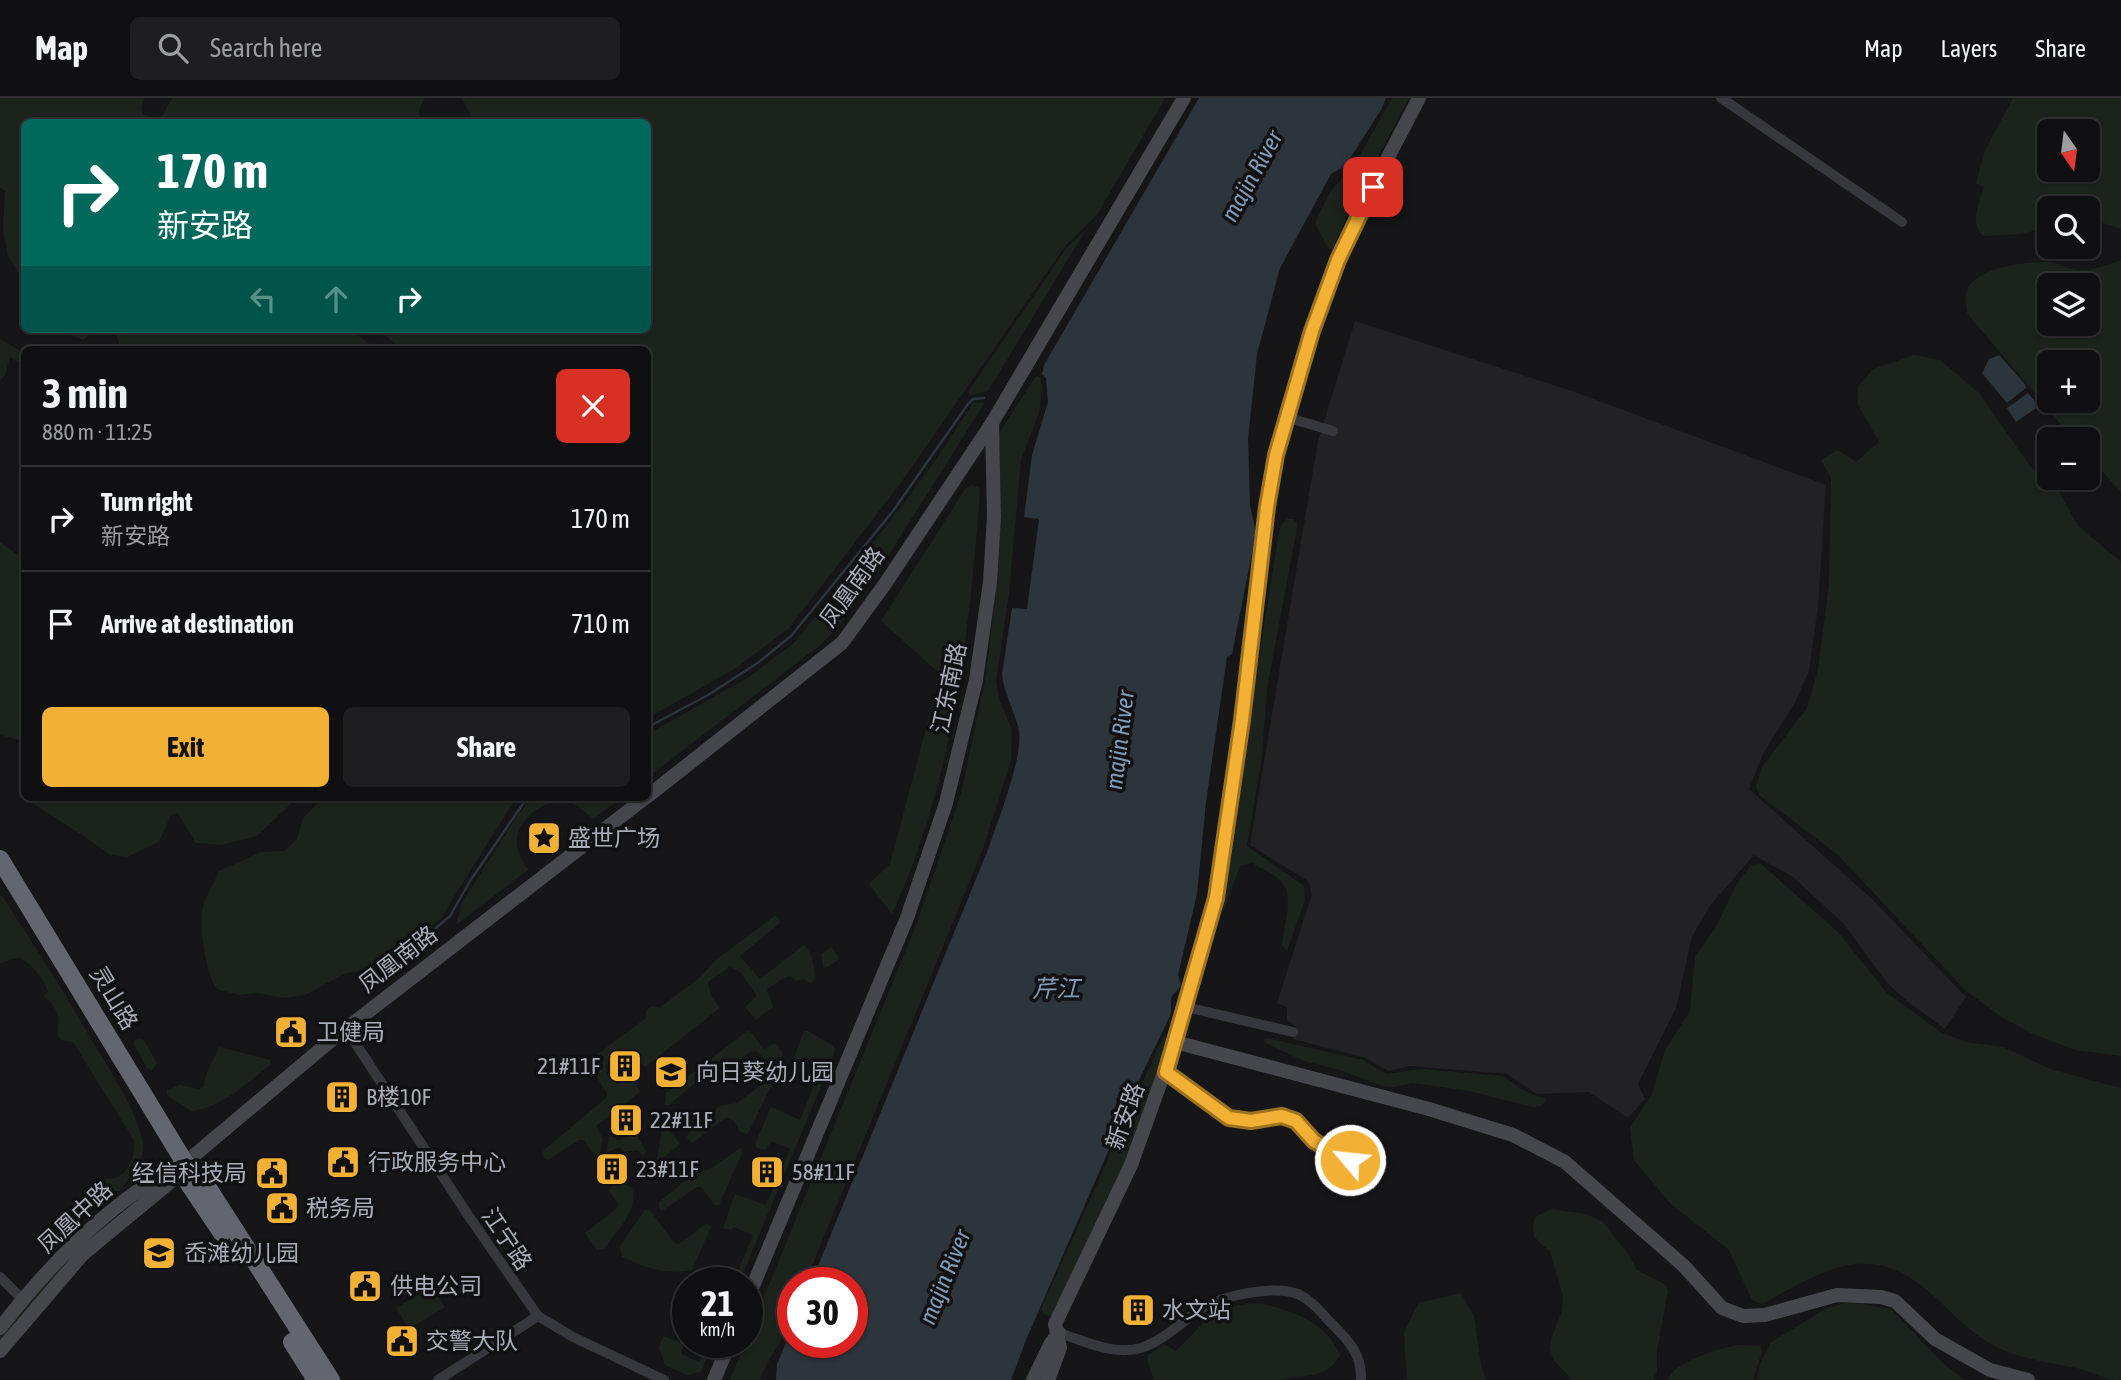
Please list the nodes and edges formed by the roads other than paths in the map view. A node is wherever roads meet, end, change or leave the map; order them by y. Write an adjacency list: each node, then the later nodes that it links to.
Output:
1 (1184, 98): 6 (main road)
2 (1419, 98): 5 (main road, 新安路)
3 (1721, 98): 4 (street)
4 (1902, 222)
5 (1286, 417): 7 (street); 11 (main road, 新安路)
6 (992, 424): 8 (main road, 凤凰南路); 18 (main road, 江东南路)
7 (1333, 431)
8 (651, 793)
9 (641, 801): 12 (main road, 凤凰南路)
10 (0, 859): 16 (highway, 灵山路)
11 (1186, 1007): 13 (street); 14 (main road, 新安路)
12 (346, 1029): 16 (main road, 凤凰南路); 21 (street, 江宁路)
13 (1293, 1032)
14 (1175, 1042): 15 (main road, 新安路); 34 (main road)
15 (1166, 1072): 17 (street); 23 (main road, 新安路)
16 (184, 1163): 20 (main road, 凤凰中路); 24 (main road, 凤凰中路); 26 (highway, 灵山路); 27 (highway, 灵山路)
17 (1335, 1188)
18 (761, 1267)
19 (0, 1277): 20 (street)
20 (23, 1300): 22 (main road, 凤凰中路)
21 (538, 1315): 28 (street); 29 (street, 江宁路)
22 (0, 1328)
23 (1059, 1333): 31 (main road, 新安路); 32 (main road, 新安路); 33 (street)
24 (0, 1351)
25 (723, 1358): 30 (main road)
26 (316, 1380)
27 (331, 1380)
28 (438, 1380)
29 (664, 1380)
30 (714, 1380)
31 (1033, 1380)
32 (1048, 1380)
33 (1361, 1380)
34 (2028, 1380)

